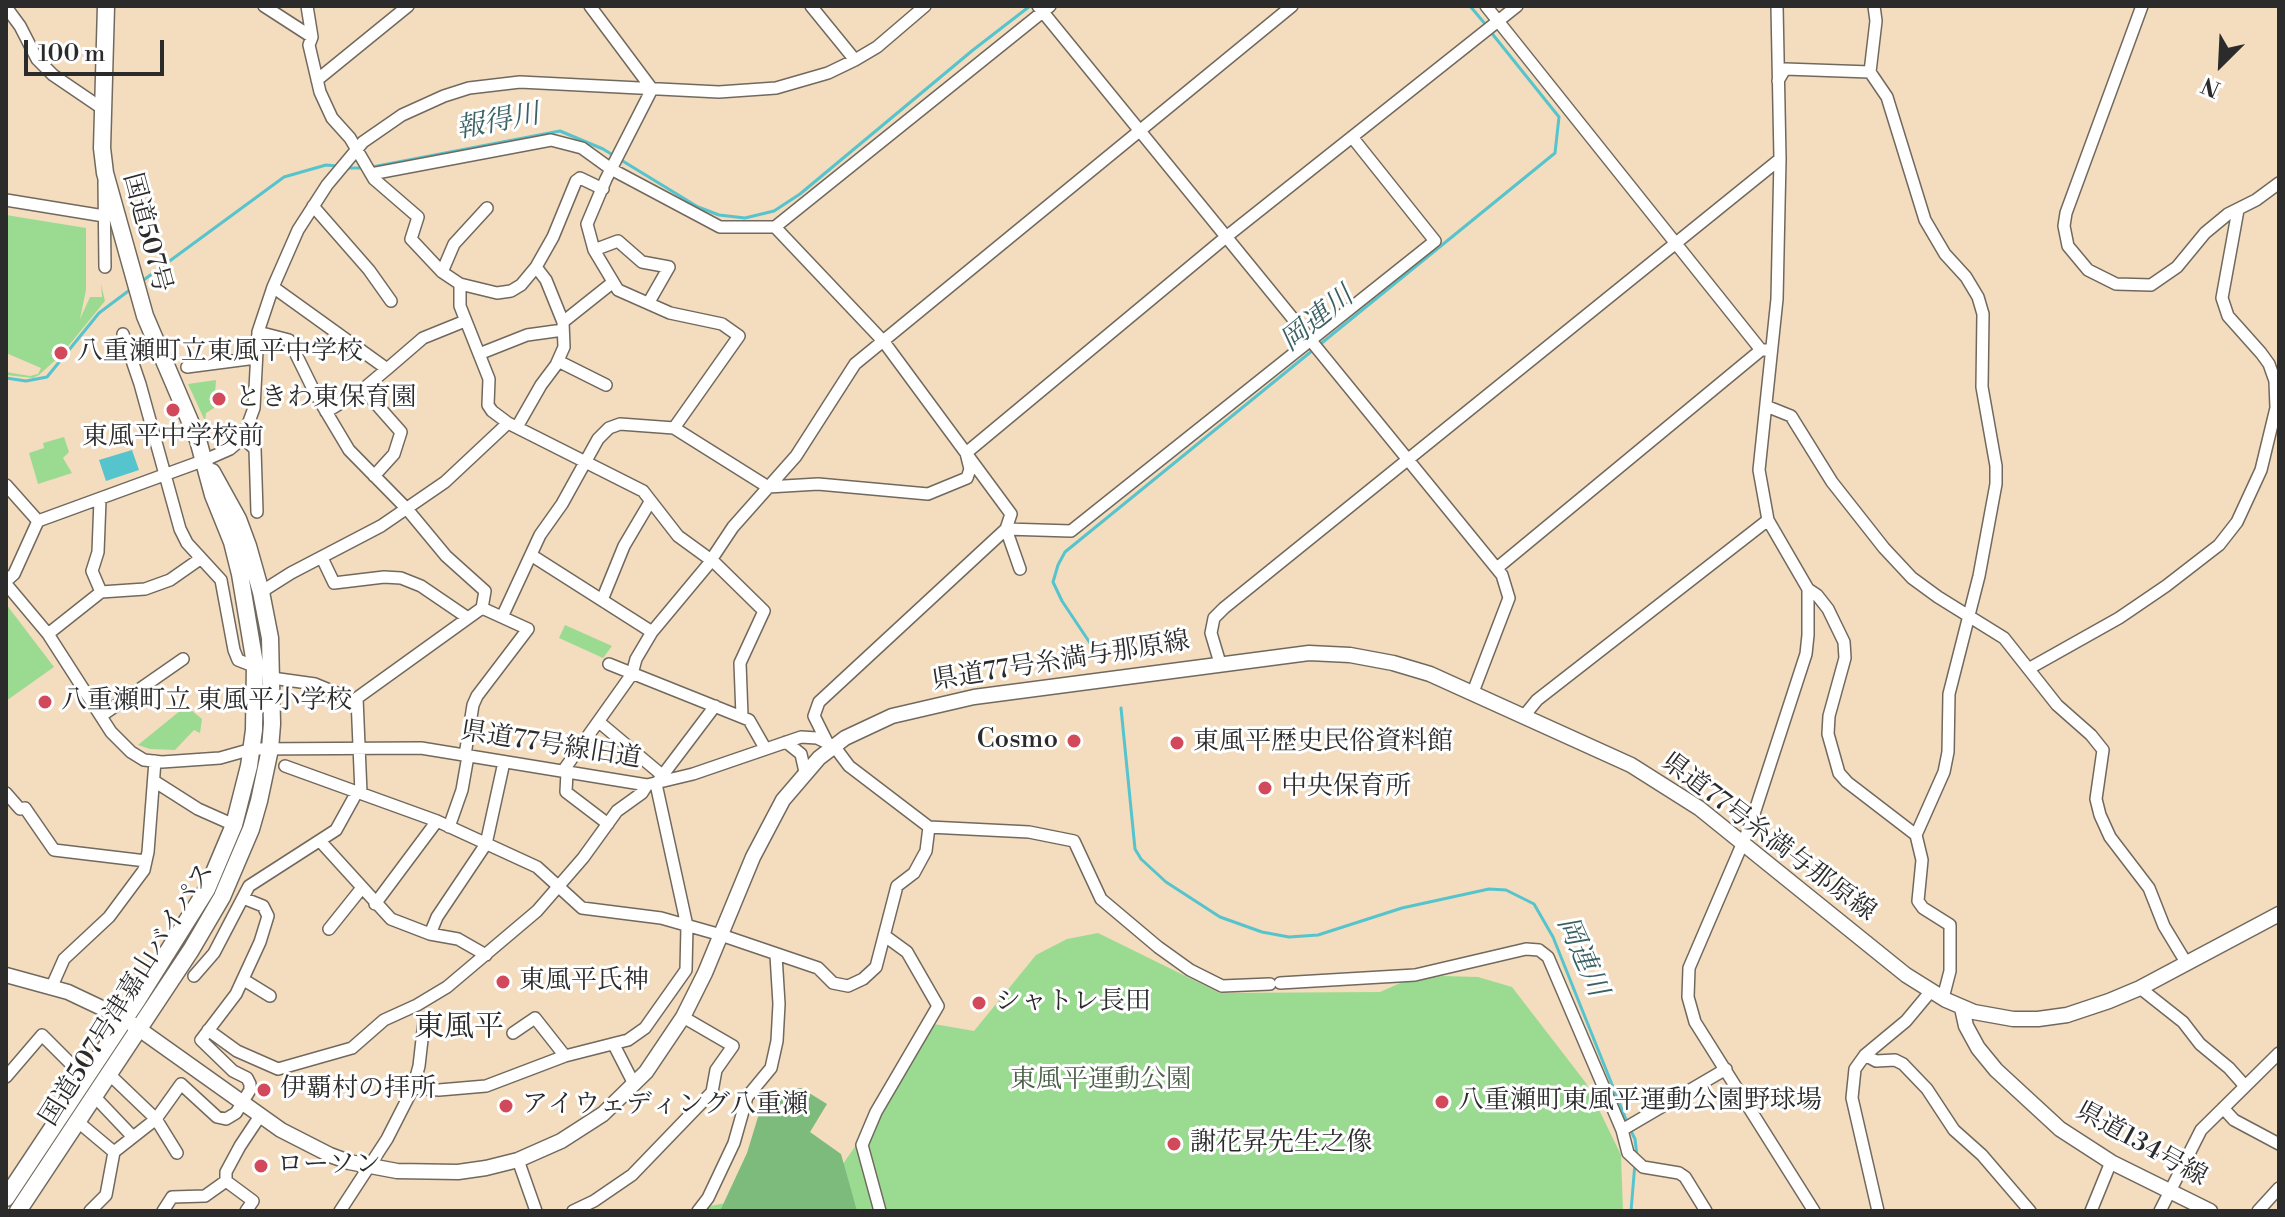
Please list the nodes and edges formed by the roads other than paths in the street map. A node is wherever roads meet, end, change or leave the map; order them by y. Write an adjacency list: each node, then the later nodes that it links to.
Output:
1 (106, 6): 23 (highway, 国道507号)
2 (264, 6): 17 (street)
3 (307, 6): 17 (street)
4 (408, 6): 20 (street)
5 (590, 6): 22 (street)
6 (811, 6): 18 (street)
7 (925, 6): 18 (street)
8 (1292, 6): 24 (street)
9 (1486, 6): 16 (street)
10 (1517, 6): 16 (street)
11 (1777, 6): 21 (street)
12 (1874, 6): 19 (street)
13 (2142, 6): 35 (street)
14 (6, 7): 23 (street)
15 (1043, 8): 24 (street); 37 (street)
16 (1499, 21): 25 (street); 39 (street)
17 (312, 37): 20 (street)
18 (855, 60): 22 (street)
19 (1870, 72): 21 (street); 96 (street)
20 (317, 80): 26 (street)
21 (1777, 83): 27 (street)
22 (652, 89): 26 (street); 28 (street)
23 (103, 109): 36 (highway, 国道507号)
24 (1140, 131): 38 (street); 54 (street)
25 (1352, 137): 38 (street); 53 (street)
26 (357, 150): 29 (street); 33 (street)
27 (1780, 159): 39 (street); 55 (street)
28 (611, 169): 29 (street); 31 (street); 37 (street)
29 (371, 174): 43 (street)
30 (2279, 183): 35 (street)
31 (603, 189): 40 (street); 42 (street)
32 (6, 200): 36 (street)
33 (313, 206): 46 (street); 47 (street)
34 (487, 208): 43 (street)
35 (2238, 210): 103 (street)
36 (111, 216): 41 (street); 69 (highway, 国道507号)
37 (775, 227): 54 (street)
38 (1226, 237): 53 (street); 68 (street)
39 (1677, 243): 55 (street); 71 (street)
40 (594, 250): 44 (street); 48 (street)
41 (105, 267)
42 (536, 267): 45 (street); 50 (street)
43 (442, 272): 45 (street)
44 (612, 283): 48 (street); 50 (street)
45 (460, 284): 49 (street)
46 (273, 287): 51 (street); 60 (street)
47 (391, 301)
48 (649, 302): 66 (street)
49 (465, 321): 56 (street); 60 (street)
50 (563, 326): 56 (street); 58 (street)
51 (258, 332): 57 (street); 64 (street)
52 (123, 334): 72 (street)
53 (1310, 340): 71 (street); 82 (street)
54 (884, 342): 68 (street); 75 (street)
55 (1766, 350): 63 (street); 86 (street)
56 (479, 354): 65 (street)
57 (256, 358): 59 (street); 67 (street)
58 (558, 361): 61 (street); 65 (street)
59 (187, 367)
60 (387, 369): 62 (street)
61 (606, 385)
62 (363, 389): 64 (street); 73 (street)
63 (1766, 406): 80 (street); 96 (street)
64 (326, 412): 73 (street)
65 (512, 425): 70 (street); 78 (street)
66 (674, 428): 70 (street); 75 (street)
67 (243, 438): 69 (street); 79 (street)
68 (966, 453): 75 (street); 82 (street)
69 (205, 460): 72 (street); 91 (highway, 国道507号); 102 (highway, 国道507号)
70 (586, 460): 77 (street); 83 (street)
71 (1408, 460): 86 (street); 100 (street)
72 (165, 476): 76 (street); 85 (street)
73 (374, 476): 78 (street)
74 (6, 485): 81 (street)
75 (768, 487): 77 (street)
76 (100, 500): 81 (street); 90 (street)
77 (650, 502): 92 (street)
78 (407, 509): 84 (street); 93 (street)
79 (257, 512)
80 (1768, 520): 89 (street); 111 (street)
81 (38, 521): 88 (street)
82 (1006, 529): 87 (street); 114 (street)
83 (531, 555): 92 (street); 94 (street)
84 (322, 558): 91 (street); 95 (street)
85 (200, 559): 90 (street); 102 (street)
86 (1497, 568): 106 (street)
87 (1020, 569)
88 (6, 582): 98 (street)
89 (1808, 589): 134 (street); 136 (street)
90 (101, 592): 98 (street)
91 (261, 592): 105 (highway, 国道507号)
92 (602, 600): 97 (street)
93 (482, 608): 94 (street); 95 (street)
94 (502, 617): 119 (street)
95 (468, 618): 107 (street)
96 (1969, 618): 103 (street); 134 (street)
97 (652, 632): 104 (street); 110 (street)
98 (48, 634): 109 (street)
99 (183, 659): 109 (street)
100 (1220, 663): 106 (main road, 県道77号糸満与那原線); 114 (main road, 県道77号糸満与那原線)
101 (609, 664): 104 (street)
102 (256, 667): 116 (highway, 国道507号)
103 (2030, 668): 153 (street)
104 (632, 674): 108 (street); 112 (street)
105 (272, 678): 107 (street); 117 (highway, 国道507号)
106 (1473, 692): 111 (main road, 県道77号糸満与那原線)
107 (356, 701): 118 (street)
108 (715, 706): 110 (street); 126 (street)
109 (101, 716): 120 (street)
110 (742, 716): 115 (street)
111 (1524, 716): 136 (main road, 県道77号糸満与那原線)
112 (599, 722): 123 (street); 126 (street)
113 (786, 742): 114 (street, 県道77号線旧道); 115 (street, 県道77号線旧道); 124 (street)
114 (831, 744): 124 (main road, 県道77号糸満与那原線); 133 (street)
115 (765, 748): 126 (street, 県道77号線旧道)
116 (252, 749): 117 (street, 県道77号線旧道); 120 (street, 県道77号線旧道); 131 (highway, 国道507号津嘉山バイパス)
117 (270, 749): 118 (street, 県道77号線旧道); 149 (highway, 国道507号津嘉山バイパス)
118 (358, 749): 119 (street, 県道77号線旧道); 127 (street)
119 (466, 755): 121 (street, 県道77号線旧道); 132 (street)
120 (155, 761): 125 (street)
121 (504, 762): 123 (street, 県道77号線旧道); 137 (street)
122 (285, 766): 127 (street)
123 (565, 772): 126 (street, 県道77号線旧道); 130 (street)
124 (805, 772): 147 (main road, 県道77号糸満与那原線)
125 (154, 781): 131 (street); 138 (street)
126 (655, 781): 130 (street); 144 (street)
127 (359, 792): 129 (street); 135 (street)
128 (6, 793): 138 (street)
129 (437, 821): 132 (street); 142 (street)
130 (608, 824): 139 (street)
131 (234, 825): 164 (highway, 国道507号津嘉山バイパス)
132 (449, 827): 137 (street)
133 (929, 827): 148 (street); 184 (street)
134 (1916, 835): 159 (street)
135 (320, 841): 140 (street); 141 (street)
136 (1743, 842): 159 (main road, 県道77号糸満与那原線); 171 (street)
137 (486, 844): 139 (street); 146 (street)
138 (146, 861): 157 (street)
139 (558, 886): 144 (street); 150 (street)
140 (361, 889): 142 (street); 145 (street)
141 (243, 898): 152 (street); 156 (street)
142 (375, 904): 146 (street)
143 (2279, 914): 153 (main road, 県道77号糸満与那原線)
144 (687, 926): 147 (street); 167 (street)
145 (329, 929)
146 (430, 934): 150 (street)
147 (721, 935): 151 (street); 162 (main road, 県道77号糸満与那原線)
148 (885, 936): 151 (street); 204 (street)
149 (191, 950): 152 (street); 164 (highway, 国道507号津嘉山バイパス)
150 (486, 955): 165 (street)
151 (776, 955): 203 (street)
152 (206, 962): 155 (street)
153 (2187, 964): 158 (main road, 県道77号糸満与那原線)
154 (6, 975): 157 (main road, 県道77号糸満与那原線)
155 (194, 976)
156 (244, 980): 160 (street); 165 (street)
157 (52, 986): 164 (main road, 県道77号糸満与那原線)
158 (2140, 988): 161 (main road, 県道77号糸満与那原線); 176 (street)
159 (1937, 994): 161 (main road, 県道77号糸満与那原線); 169 (street)
160 (270, 996)
161 (1962, 1008): 190 (main road, 県道134号線)
162 (683, 1017): 175 (main road, 県道77号糸満与那原線); 202 (street)
163 (424, 1022): 177 (street)
164 (132, 1024): 172 (highway, 国道507号津嘉山バイパス); 174 (highway, 国道507号津嘉山バイパス); 179 (main road, 県道77号糸満与那原線)
165 (208, 1030): 179 (street)
166 (513, 1033): 170 (street)
167 (614, 1045): 170 (street); 175 (street)
168 (2279, 1053): 176 (street)
169 (1865, 1055): 207 (street); 208 (street)
170 (565, 1056): 177 (street)
171 (1726, 1069): 184 (street); 206 (street)
172 (109, 1074): 178 (highway, 国道507号津嘉山バイパス); 182 (street)
173 (6, 1077): 174 (street)
174 (86, 1079): 195 (highway, 国道507号津嘉山バイパス)
175 (634, 1084): 189 (main road, 県道77号糸満与那原線)
176 (2245, 1086): 180 (street)
177 (413, 1088): 191 (street)
178 (94, 1096): 183 (highway, 国道507号津嘉山バイパス); 185 (street)
179 (241, 1103): 181 (main road, 県道77号糸満与那原線); 182 (street)
180 (2223, 1108): 186 (street); 194 (street)
181 (260, 1116): 191 (main road, 県道77号糸満与那原線); 192 (street)
182 (156, 1119): 185 (street); 188 (street)
183 (77, 1121): 187 (street); 196 (highway, 国道507号津嘉山バイパス)
184 (1622, 1130): 205 (street)
185 (133, 1137): 187 (street)
186 (2279, 1144)
187 (114, 1152): 197 (street)
188 (177, 1153)
189 (518, 1160): 191 (main road, 県道77号糸満与那原線); 201 (street)
190 (2111, 1162): 194 (main road, 県道134号線); 209 (street)
191 (370, 1166): 200 (street)
192 (226, 1181): 198 (street); 199 (street)
193 (2279, 1188): 212 (street)
194 (2170, 1191): 210 (street); 211 (main road, 県道134号線)
195 (6, 1198)
196 (18, 1211)
197 (90, 1211)
198 (163, 1211)
199 (246, 1211)
200 (340, 1211)
201 (536, 1211)
202 (573, 1211)
203 (698, 1211)
204 (880, 1211)
205 (1706, 1211)
206 (1814, 1211)
207 (1878, 1211)
208 (2030, 1211)
209 (2091, 1211)
210 (2160, 1211)
211 (2210, 1211)
212 (2258, 1211)

